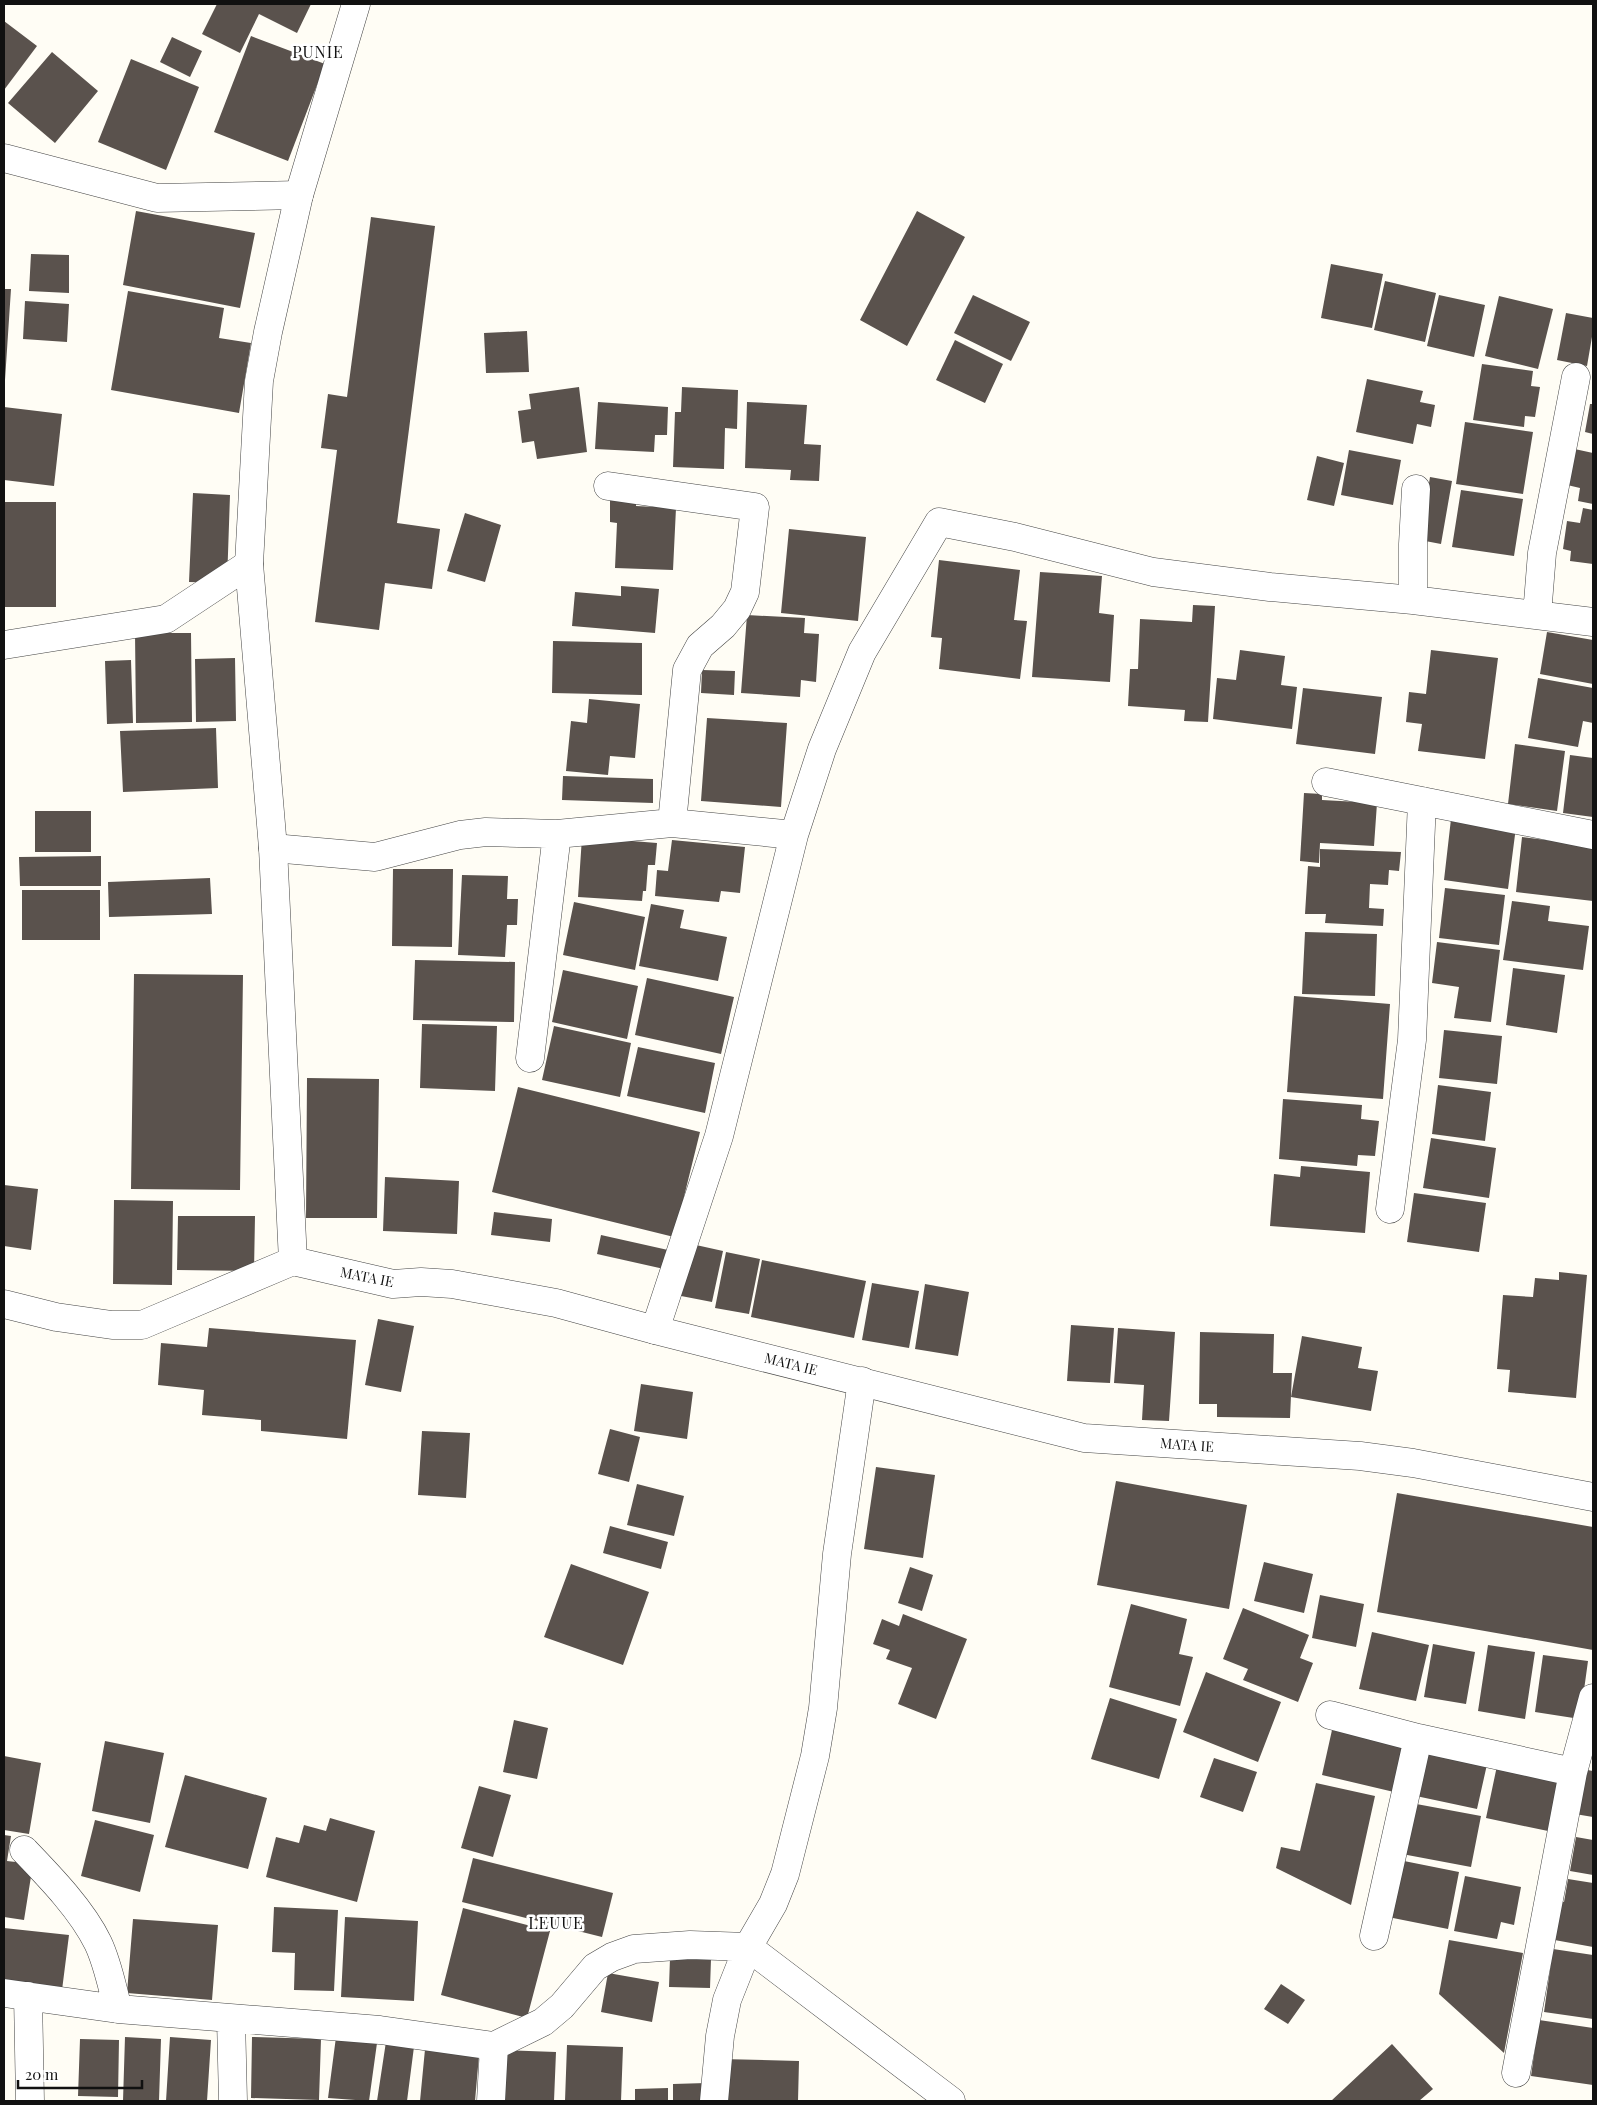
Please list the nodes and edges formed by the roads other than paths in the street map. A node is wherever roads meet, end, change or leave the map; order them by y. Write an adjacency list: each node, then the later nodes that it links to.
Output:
1 (356, 4): 3 (street)
2 (4, 158): 3 (street)
3 (299, 195): 7 (street)
4 (1576, 376): 9 (street)
5 (608, 486): 14 (street)
6 (1416, 489): 8 (street)
7 (249, 564): 11 (street); 18 (street)
8 (1413, 596): 9 (street); 16 (street)
9 (1538, 611): 10 (street)
10 (1593, 622)
11 (4, 645)
12 (1326, 782): 13 (street)
13 (1422, 801): 17 (street); 20 (street)
14 (672, 823): 15 (street); 16 (street)
15 (557, 834): 18 (street); 19 (street)
16 (794, 835): 23 (street)
17 (1593, 835)
18 (273, 848): 21 (street)
19 (530, 1058)
20 (1390, 1209)
21 (293, 1261): 22 (street); 23 (street, MATA IE)
22 (4, 1304)
23 (655, 1330): 24 (street, MATA IE)
24 (862, 1381): 25 (street, MATA IE); 32 (street)
25 (1593, 1497)
26 (1593, 1698): 29 (street)
27 (1330, 1714): 28 (street)
28 (1418, 1738): 29 (street); 31 (street)
29 (1573, 1772): 37 (street)
30 (24, 1850): 34 (street)
31 (1374, 1936)
32 (748, 1947): 36 (street); 41 (street); 42 (street)
33 (16, 1995): 34 (street); 38 (street)
34 (118, 2010): 35 (street)
35 (231, 2019): 36 (street); 39 (street)
36 (494, 2046): 40 (street)
37 (1516, 2073)
38 (30, 2101)
39 (233, 2101)
40 (491, 2101)
41 (714, 2101)
42 (951, 2101)

